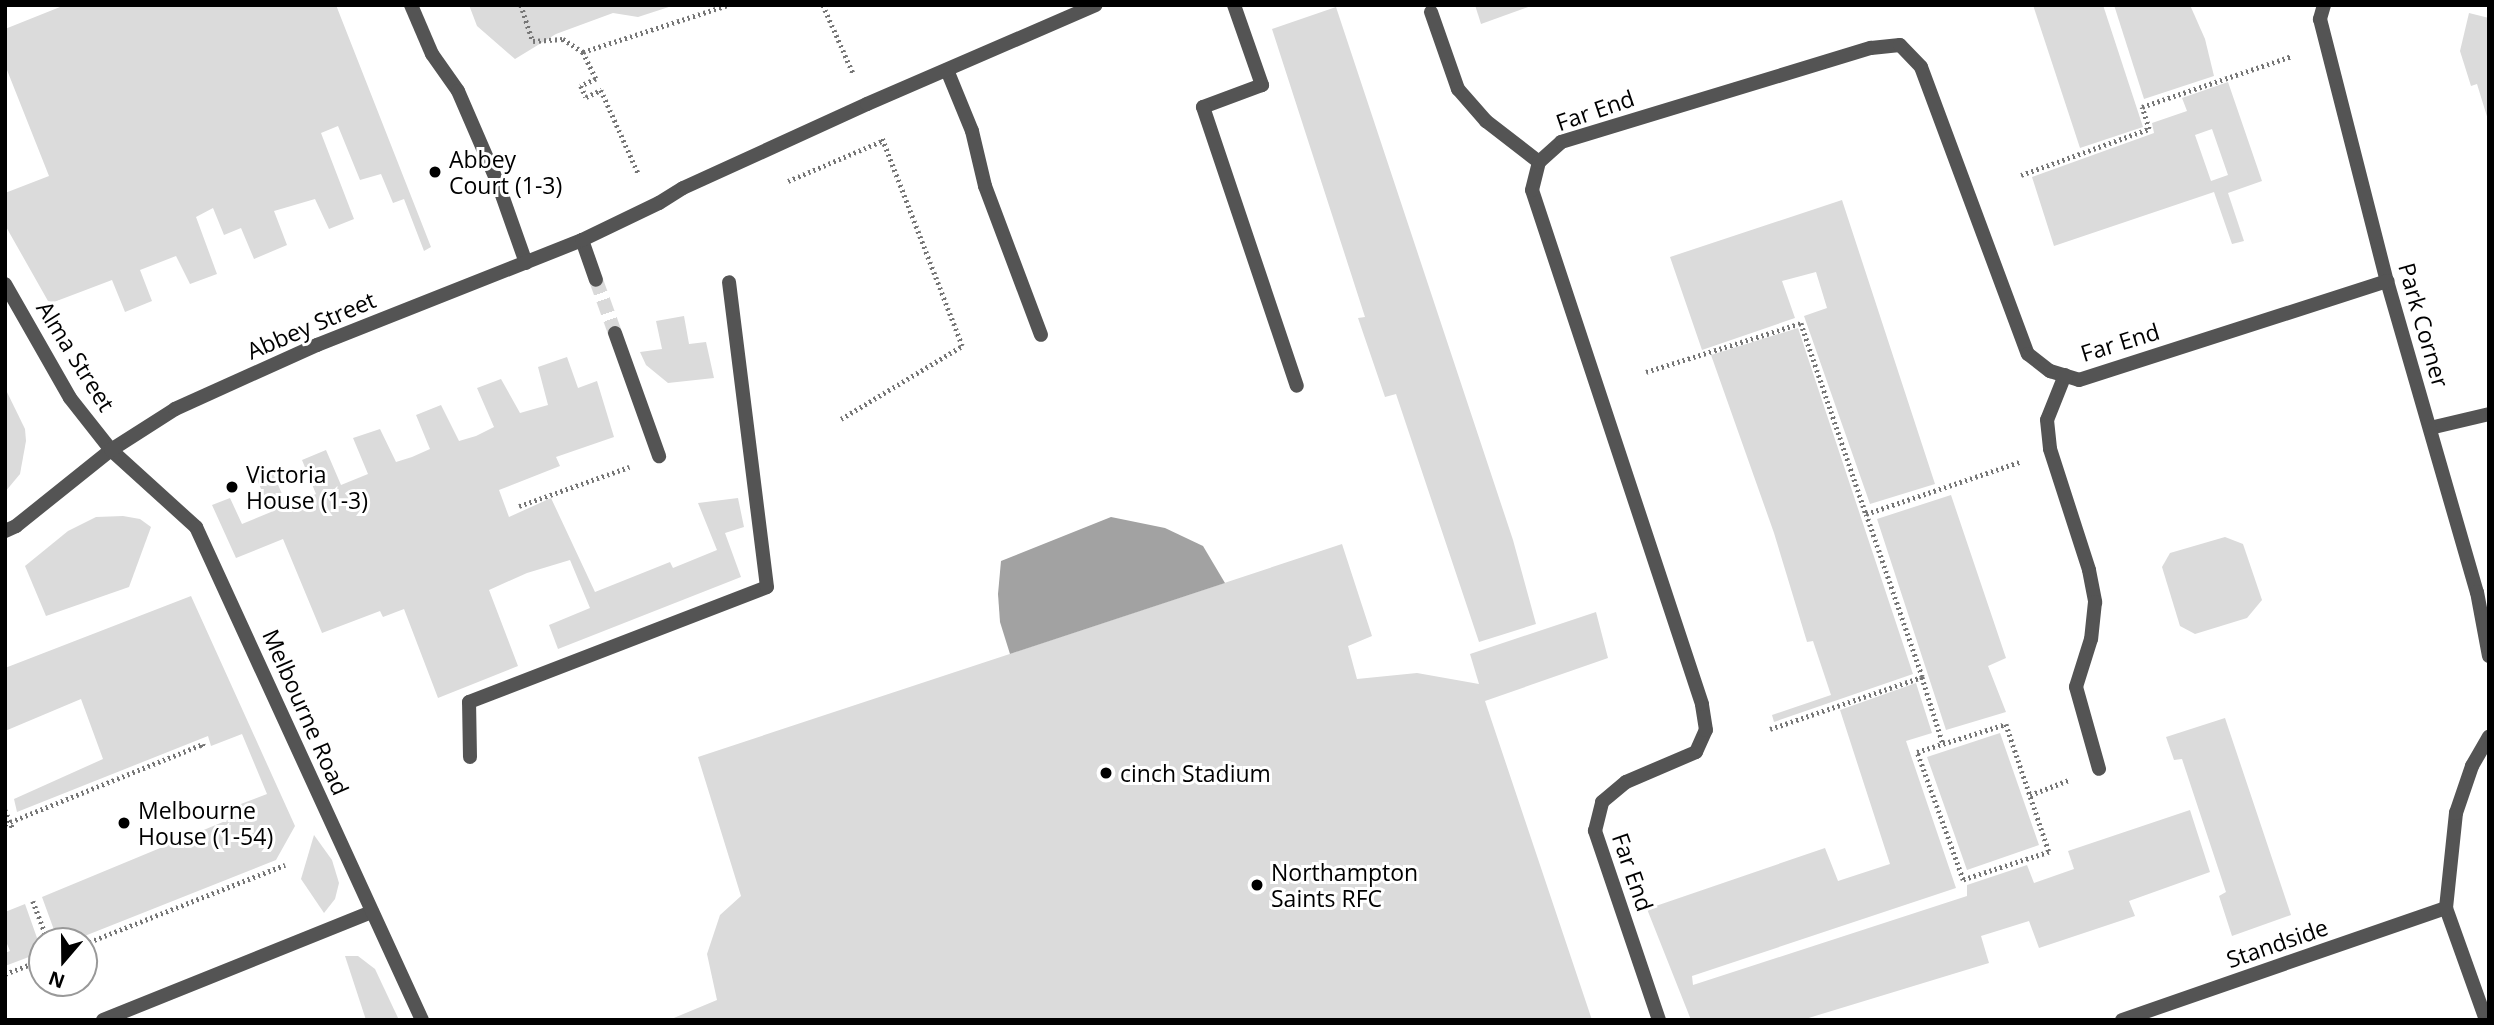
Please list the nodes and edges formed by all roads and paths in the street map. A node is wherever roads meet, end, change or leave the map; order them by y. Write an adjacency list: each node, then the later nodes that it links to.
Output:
1 (411, 5): 18 (street)
2 (521, 5): 9 (path)
3 (728, 5): 9 (path)
4 (822, 5): 12 (path)
5 (1096, 5): 11 (street, Abbey Street)
6 (1234, 5): 27 (street)
7 (2324, 5): 20 (street, Park Corner)
8 (1431, 12): 14 (street)
9 (583, 52): 16 (path)
10 (2292, 56): 15 (path)
11 (947, 70): 16 (street, Abbey Street); 24 (street)
12 (856, 80)
13 (878, 129): 29 (path)
14 (1539, 162): 26 (street, Far End); 59 (street, Far End)
15 (2021, 174)
16 (653, 207): 17 (street, Abbey Street)
17 (582, 240): 18 (street, Abbey Street); 19 (street)
18 (526, 263): 32 (street, Abbey Street)
19 (596, 280)
20 (2388, 281): 26 (street, Far End); 30 (street, Park Corner)
21 (729, 282): 43 (street)
22 (5, 284): 32 (street, Alma Street)
23 (615, 333): 33 (street)
24 (1041, 335)
25 (1646, 372): 35 (path)
26 (2065, 375): 31 (street)
27 (1297, 386)
28 (2489, 414): 30 (street)
29 (841, 419)
30 (2430, 428): 37 (street, Park Corner)
31 (2050, 449): 35 (path); 44 (street)
32 (111, 450): 36 (street, Abbey Street); 52 (street, Melbourne Road)
33 (659, 457): 34 (path)
34 (519, 506)
35 (1866, 514): 38 (path)
36 (5, 531)
37 (2489, 656)
38 (1922, 677): 39 (path); 41 (path)
39 (1770, 729)
40 (2489, 737): 51 (street)
41 (1943, 744): 45 (path); 45 (path)
42 (205, 750): 47 (path)
43 (470, 757)
44 (2099, 769): 45 (path)
45 (2030, 795)
46 (5, 810): 47 (path)
47 (8, 822): 48 (path)
48 (13, 829)
49 (285, 865): 54 (path)
50 (33, 901): 53 (path)
51 (2446, 908): 60 (street, Standside); 61 (street)
52 (372, 912): 57 (street); 58 (street, Melbourne Road)
53 (43, 927)
54 (98, 938)
55 (28, 965): 56 (path)
56 (5, 974)
57 (103, 1020)
58 (422, 1020)
59 (1659, 1020)
60 (2122, 1020)
61 (2486, 1020)

